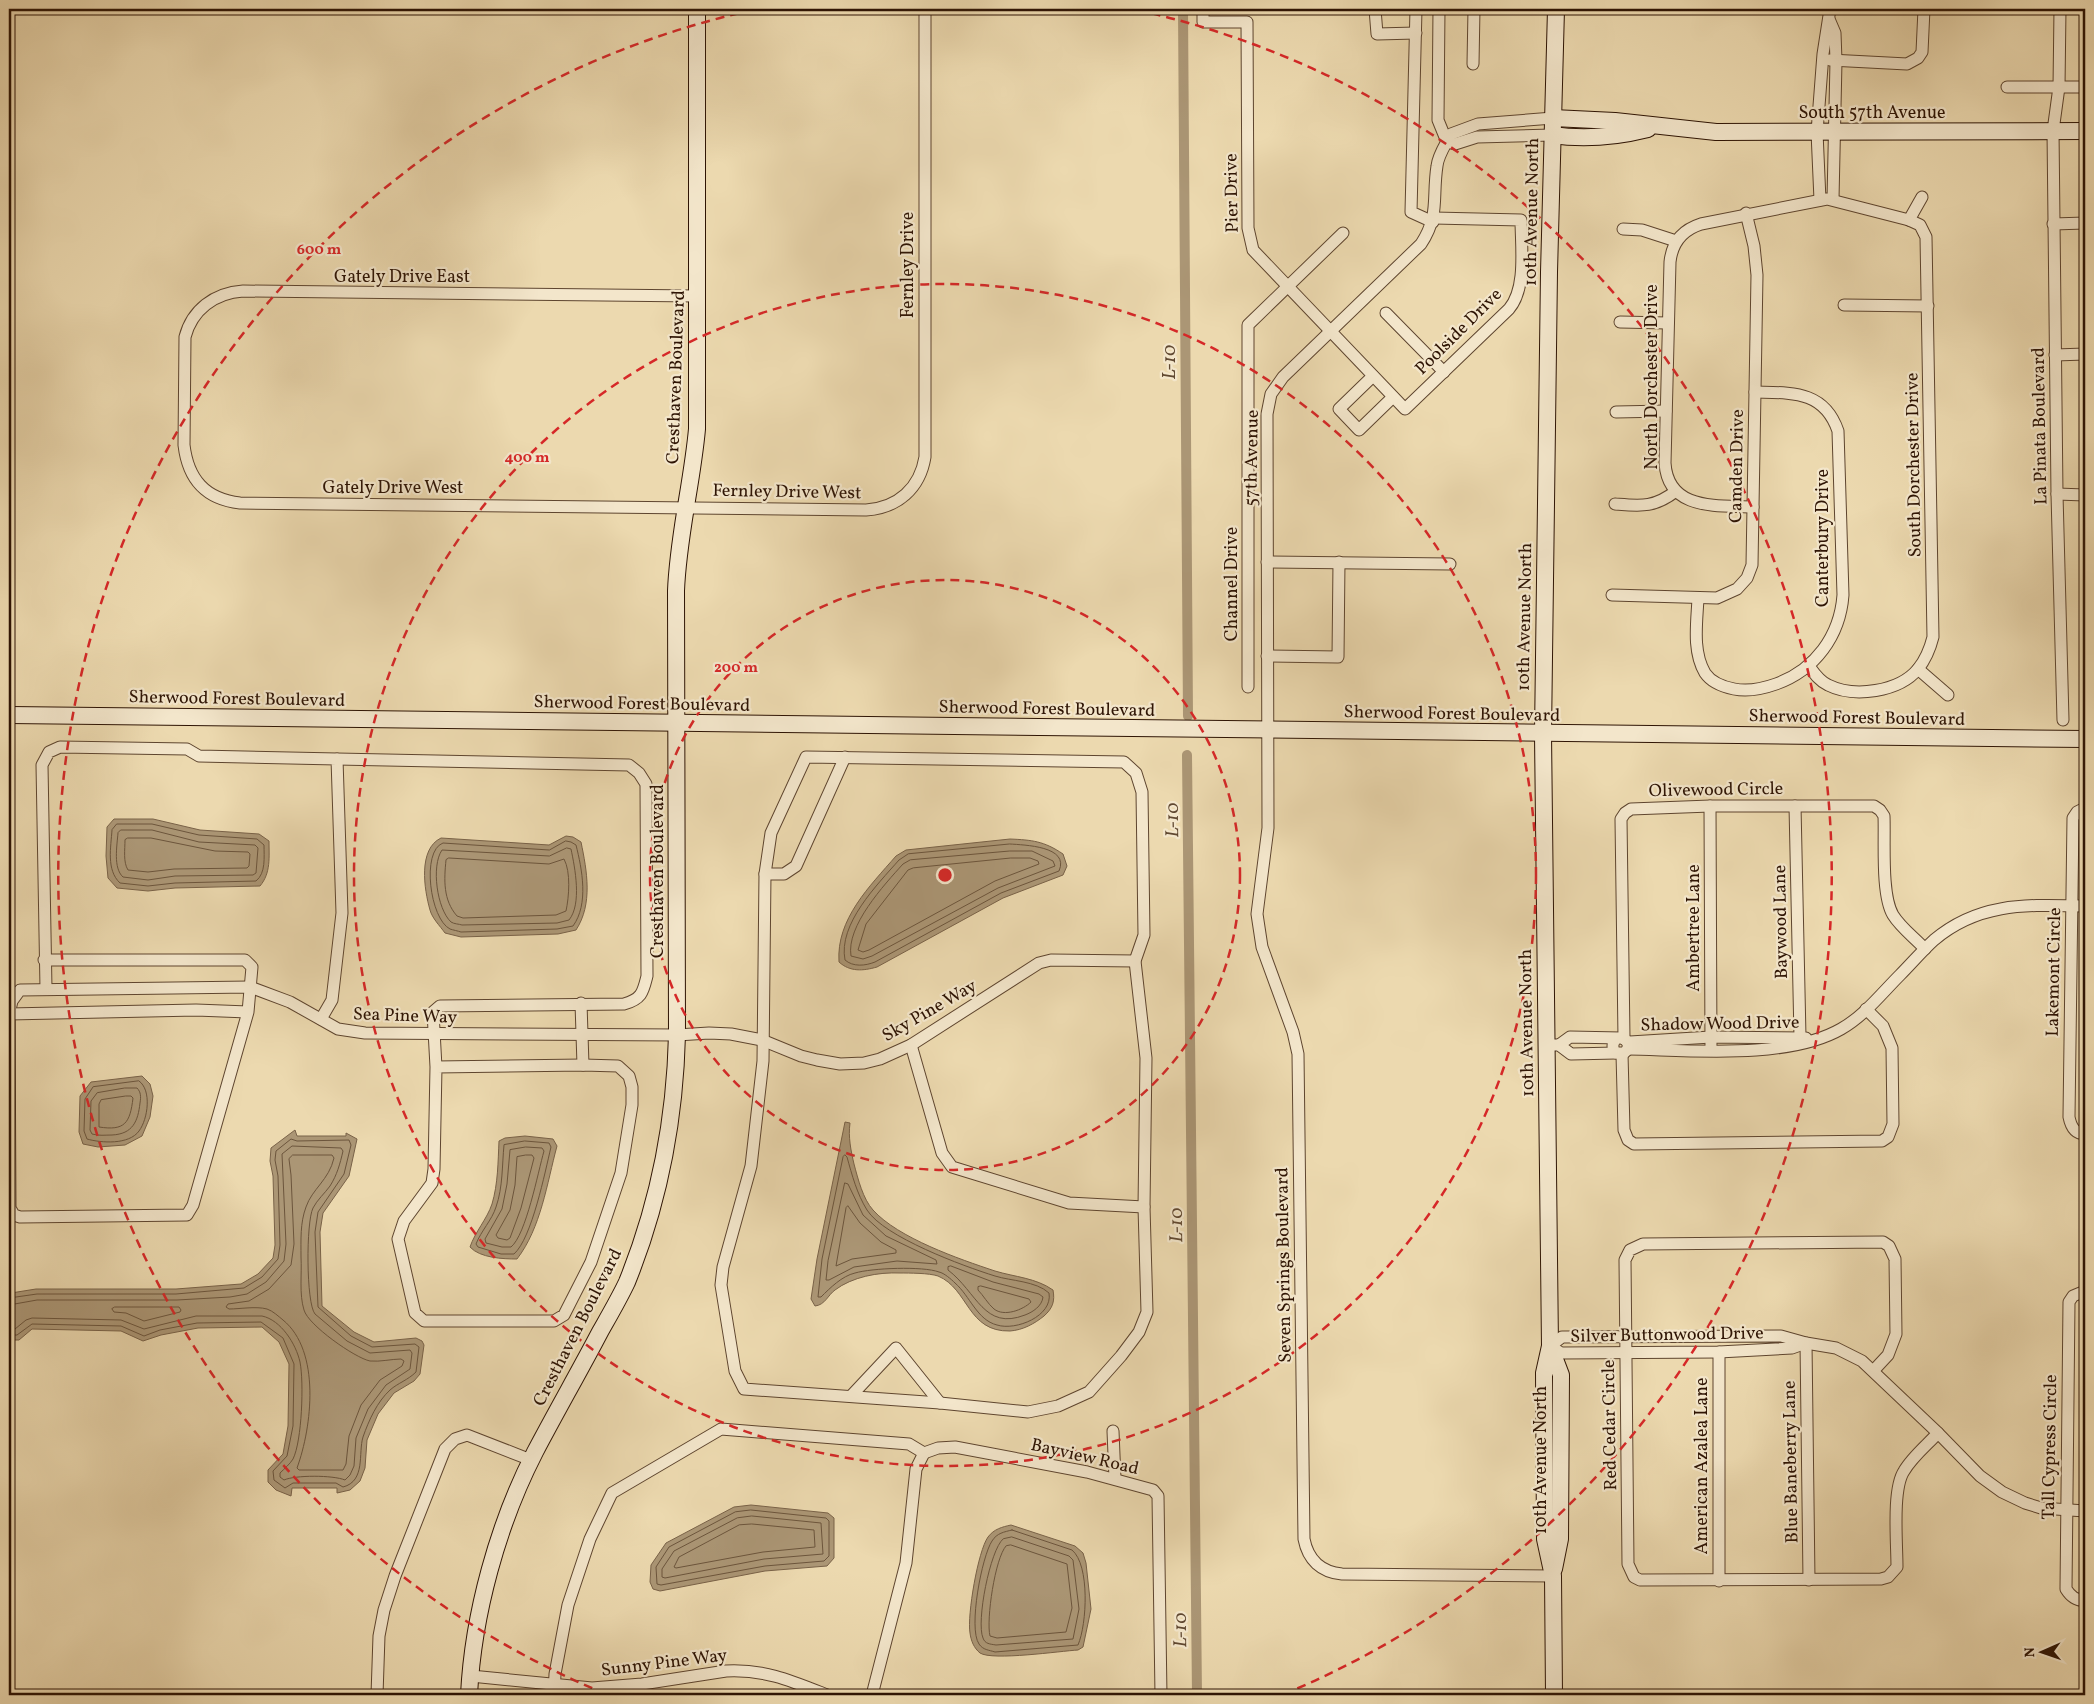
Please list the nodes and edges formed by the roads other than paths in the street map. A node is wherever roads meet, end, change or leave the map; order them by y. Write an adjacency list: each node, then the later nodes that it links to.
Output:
1 (697, 9): 40 (street, Cresthaven Boulevard)
2 (925, 9): 60 (street, Fernley Drive)
3 (1203, 9): 39 (street, Pier Drive)
4 (1375, 9): 12 (street)
5 (1416, 9): 12 (street, Poolside Drive)
6 (1439, 9): 27 (street)
7 (1474, 9): 15 (street)
8 (1556, 9): 19 (street, 10th Avenue North)
9 (1924, 9): 14 (street)
10 (2060, 9): 17 (street, La Pinata Boulevard)
11 (1830, 14): 13 (street); 14 (street)
12 (1416, 33): 32 (street, Poolside Drive)
13 (1823, 59): 14 (street); 24 (street)
14 (1836, 61): 25 (street)
15 (1472, 64)
16 (2007, 87): 17 (street)
17 (2058, 87): 18 (street); 22 (street, La Pinata Boulevard)
18 (2085, 87)
19 (1553, 118): 20 (street, South 57th Avenue); 21 (street, South 57th Avenue); 26 (street, 10th Avenue North)
20 (1489, 122): 27 (street, 57th Avenue)
21 (1659, 126): 24 (street, South 57th Avenue); 26 (street, South 57th Avenue)
22 (2052, 131): 23 (street, South 57th Avenue); 25 (street, South 57th Avenue); 35 (street, La Pinata Boulevard)
23 (2085, 131)
24 (1817, 132): 25 (street, South 57th Avenue); 30 (street)
25 (1835, 132): 29 (street)
26 (1552, 135): 27 (street, South 57th Avenue); 77 (street, 10th Avenue North)
27 (1447, 142): 32 (street, 57th Avenue)
28 (1922, 197): 33 (street)
29 (1832, 198): 30 (street); 33 (street)
30 (1820, 200): 31 (street)
31 (1746, 213): 38 (street); 51 (street, Camden Drive)
32 (1433, 220): 46 (street, 57th Avenue); 49 (street, Poolside Drive)
33 (1910, 220): 42 (street, South Dorchester Drive)
34 (2085, 223): 35 (street)
35 (2053, 224): 48 (street, La Pinata Boulevard)
36 (1623, 229): 38 (street)
37 (1343, 233): 39 (street, Channel Drive)
38 (1676, 241): 45 (street, North Dorchester Drive)
39 (1287, 287): 46 (street, Pier Drive); 71 (street, Channel Drive)
40 (697, 296): 52 (street, Gately Drive East); 62 (street, Cresthaven Boulevard)
41 (1844, 305): 42 (street)
42 (1928, 306): 70 (street, South Dorchester Drive)
43 (1386, 313): 49 (street)
44 (1620, 322): 45 (street)
45 (1668, 323): 54 (street, North Dorchester Drive)
46 (1330, 332): 50 (street, Poolside Drive); 63 (street, 57th Avenue)
47 (2085, 354): 48 (street)
48 (2055, 355): 57 (street, La Pinata Boulevard)
49 (1444, 372): 53 (street, Poolside Drive)
50 (1373, 376): 53 (street, Poolside Drive); 53 (street)
51 (1755, 392): 61 (street, Camden Drive); 69 (street, Canterbury Drive)
52 (184, 394): 62 (street, Gately Drive West)
53 (1393, 397)
54 (1666, 411): 55 (street); 56 (street, North Dorchester Drive)
55 (1616, 412)
56 (1676, 491): 59 (street); 61 (street, North Dorchester Drive)
57 (2057, 494): 58 (street); 74 (street, La Pinata Boulevard)
58 (2085, 494)
59 (1615, 504)
60 (887, 506): 62 (street, Fernley Drive West)
61 (1753, 507): 67 (street, Camden Drive)
62 (685, 508): 75 (street, Cresthaven Boulevard)
63 (1267, 562): 64 (street); 68 (street, 57th Avenue)
64 (1339, 562): 65 (street); 68 (street)
65 (1450, 564)
66 (1612, 595): 67 (street, Camden Drive)
67 (1698, 598): 69 (street, Canterbury Drive)
68 (1267, 656): 76 (street, 57th Avenue)
69 (1809, 666): 70 (street, South Dorchester Drive)
70 (1918, 669): 72 (street)
71 (1248, 687)
72 (1948, 695)
73 (9, 715): 75 (street, Sherwood Forest Boulevard)
74 (2063, 720)
75 (676, 723): 76 (street, Sherwood Forest Boulevard); 99 (street, Cresthaven Boulevard)
76 (1268, 731): 77 (street, Sherwood Forest Boulevard); 128 (street, Seven Springs Boulevard)
77 (1543, 734): 78 (street, Sherwood Forest Boulevard); 105 (street, 10th Avenue North)
78 (2085, 739)
79 (845, 757): 84 (street); 84 (street); 89 (street)
80 (337, 759): 88 (street); 92 (street); 96 (street)
81 (1710, 806): 82 (street, Olivewood Circle); 100 (street, Ambertree Lane); 106 (street, Olivewood Circle)
82 (1795, 806): 87 (street, Olivewood Circle); 101 (street, Baywood Lane)
83 (2085, 808): 85 (street, Lakemont Circle)
84 (765, 874): 102 (street)
85 (2071, 906): 86 (street, Shadow Wood Drive); 87 (street, Shadow Wood Drive); 110 (street, Lakemont Circle)
86 (2085, 906)
87 (1925, 949): 93 (street, Shadow Wood Drive)
88 (44, 960): 90 (street); 91 (street)
89 (1135, 961): 104 (street, Sky Pine Way); 111 (street)
90 (250, 987): 91 (street, Sea Pine Way); 94 (street); 96 (street, Sea Pine Way)
91 (46, 989): 95 (street, Sea Pine Way)
92 (581, 1004): 97 (street); 98 (street)
93 (1866, 1009): 103 (street, Shadow Wood Drive); 106 (street, Olivewood Circle)
94 (248, 1012): 95 (street); 95 (street)
95 (10, 1014)
96 (321, 1019): 97 (street, Sea Pine Way)
97 (434, 1035): 98 (street, Sea Pine Way); 109 (street)
98 (583, 1035): 99 (street, Sea Pine Way); 108 (street)
99 (677, 1035): 102 (street, Sky Pine Way); 124 (street, Cresthaven Boulevard)
100 (1711, 1037): 101 (street, Shadow Wood Drive); 106 (street, Shadow Wood Drive); 107 (street, Ambertree Lane)
101 (1800, 1037): 103 (street, Shadow Wood Drive)
102 (762, 1040): 104 (street, Sky Pine Way); 119 (street)
103 (1812, 1040): 107 (street, Shadow Wood Drive)
104 (912, 1045): 111 (street)
105 (1552, 1045): 106 (street); 106 (street, Shadow Wood Drive); 115 (street, 10th Avenue North)
106 (1622, 1046): 107 (street, Shadow Wood Drive)
107 (1712, 1050)
108 (582, 1065): 109 (street); 109 (street)
109 (436, 1066)
110 (2085, 1134)
111 (1144, 1207): 120 (street)
112 (2085, 1291): 126 (street, Tall Cypress Circle)
113 (1625, 1336): 114 (street, Silver Buttonwood Drive); 115 (street, Silver Buttonwood Drive); 116 (street, Red Cedar Circle); 118 (street, Red Cedar Circle)
114 (1806, 1343): 117 (street, Silver Buttonwood Drive); 118 (street, Silver Buttonwood Drive); 129 (street, Blue Baneberry Lane)
115 (1550, 1346): 116 (street, Silver Buttonwood Drive); 128 (street, 10th Avenue North)
116 (1625, 1352): 117 (street, Silver Buttonwood Drive); 130 (street, Red Cedar Circle)
117 (1719, 1352): 130 (street, American Azalea Lane)
118 (1874, 1370): 122 (street, Silver Buttonwood Drive)
119 (852, 1396): 120 (street); 120 (street)
120 (940, 1403)
121 (1113, 1431): 125 (street)
122 (1938, 1433): 126 (street, Silver Buttonwood Drive); 129 (street, Red Cedar Circle)
123 (924, 1453): 125 (street, Bayview Road); 133 (street); 137 (street)
124 (531, 1460): 132 (street, Cresthaven Boulevard); 134 (street)
125 (1115, 1478): 138 (street, Bayview Road)
126 (2066, 1511): 127 (street, Silver Buttonwood Drive); 131 (street, Tall Cypress Circle)
127 (2085, 1511)
128 (1552, 1576): 139 (street, 10th Avenue North)
129 (1809, 1580): 130 (street, Red Cedar Circle)
130 (1719, 1581)
131 (2085, 1601)
132 (471, 1676): 133 (street, Sunny Pine Way); 135 (street, Cresthaven Boulevard)
133 (554, 1689): 136 (street, Sunny Pine Way)
134 (377, 1695)
135 (469, 1695)
136 (827, 1695)
137 (872, 1695)
138 (1161, 1695)
139 (1554, 1695)

